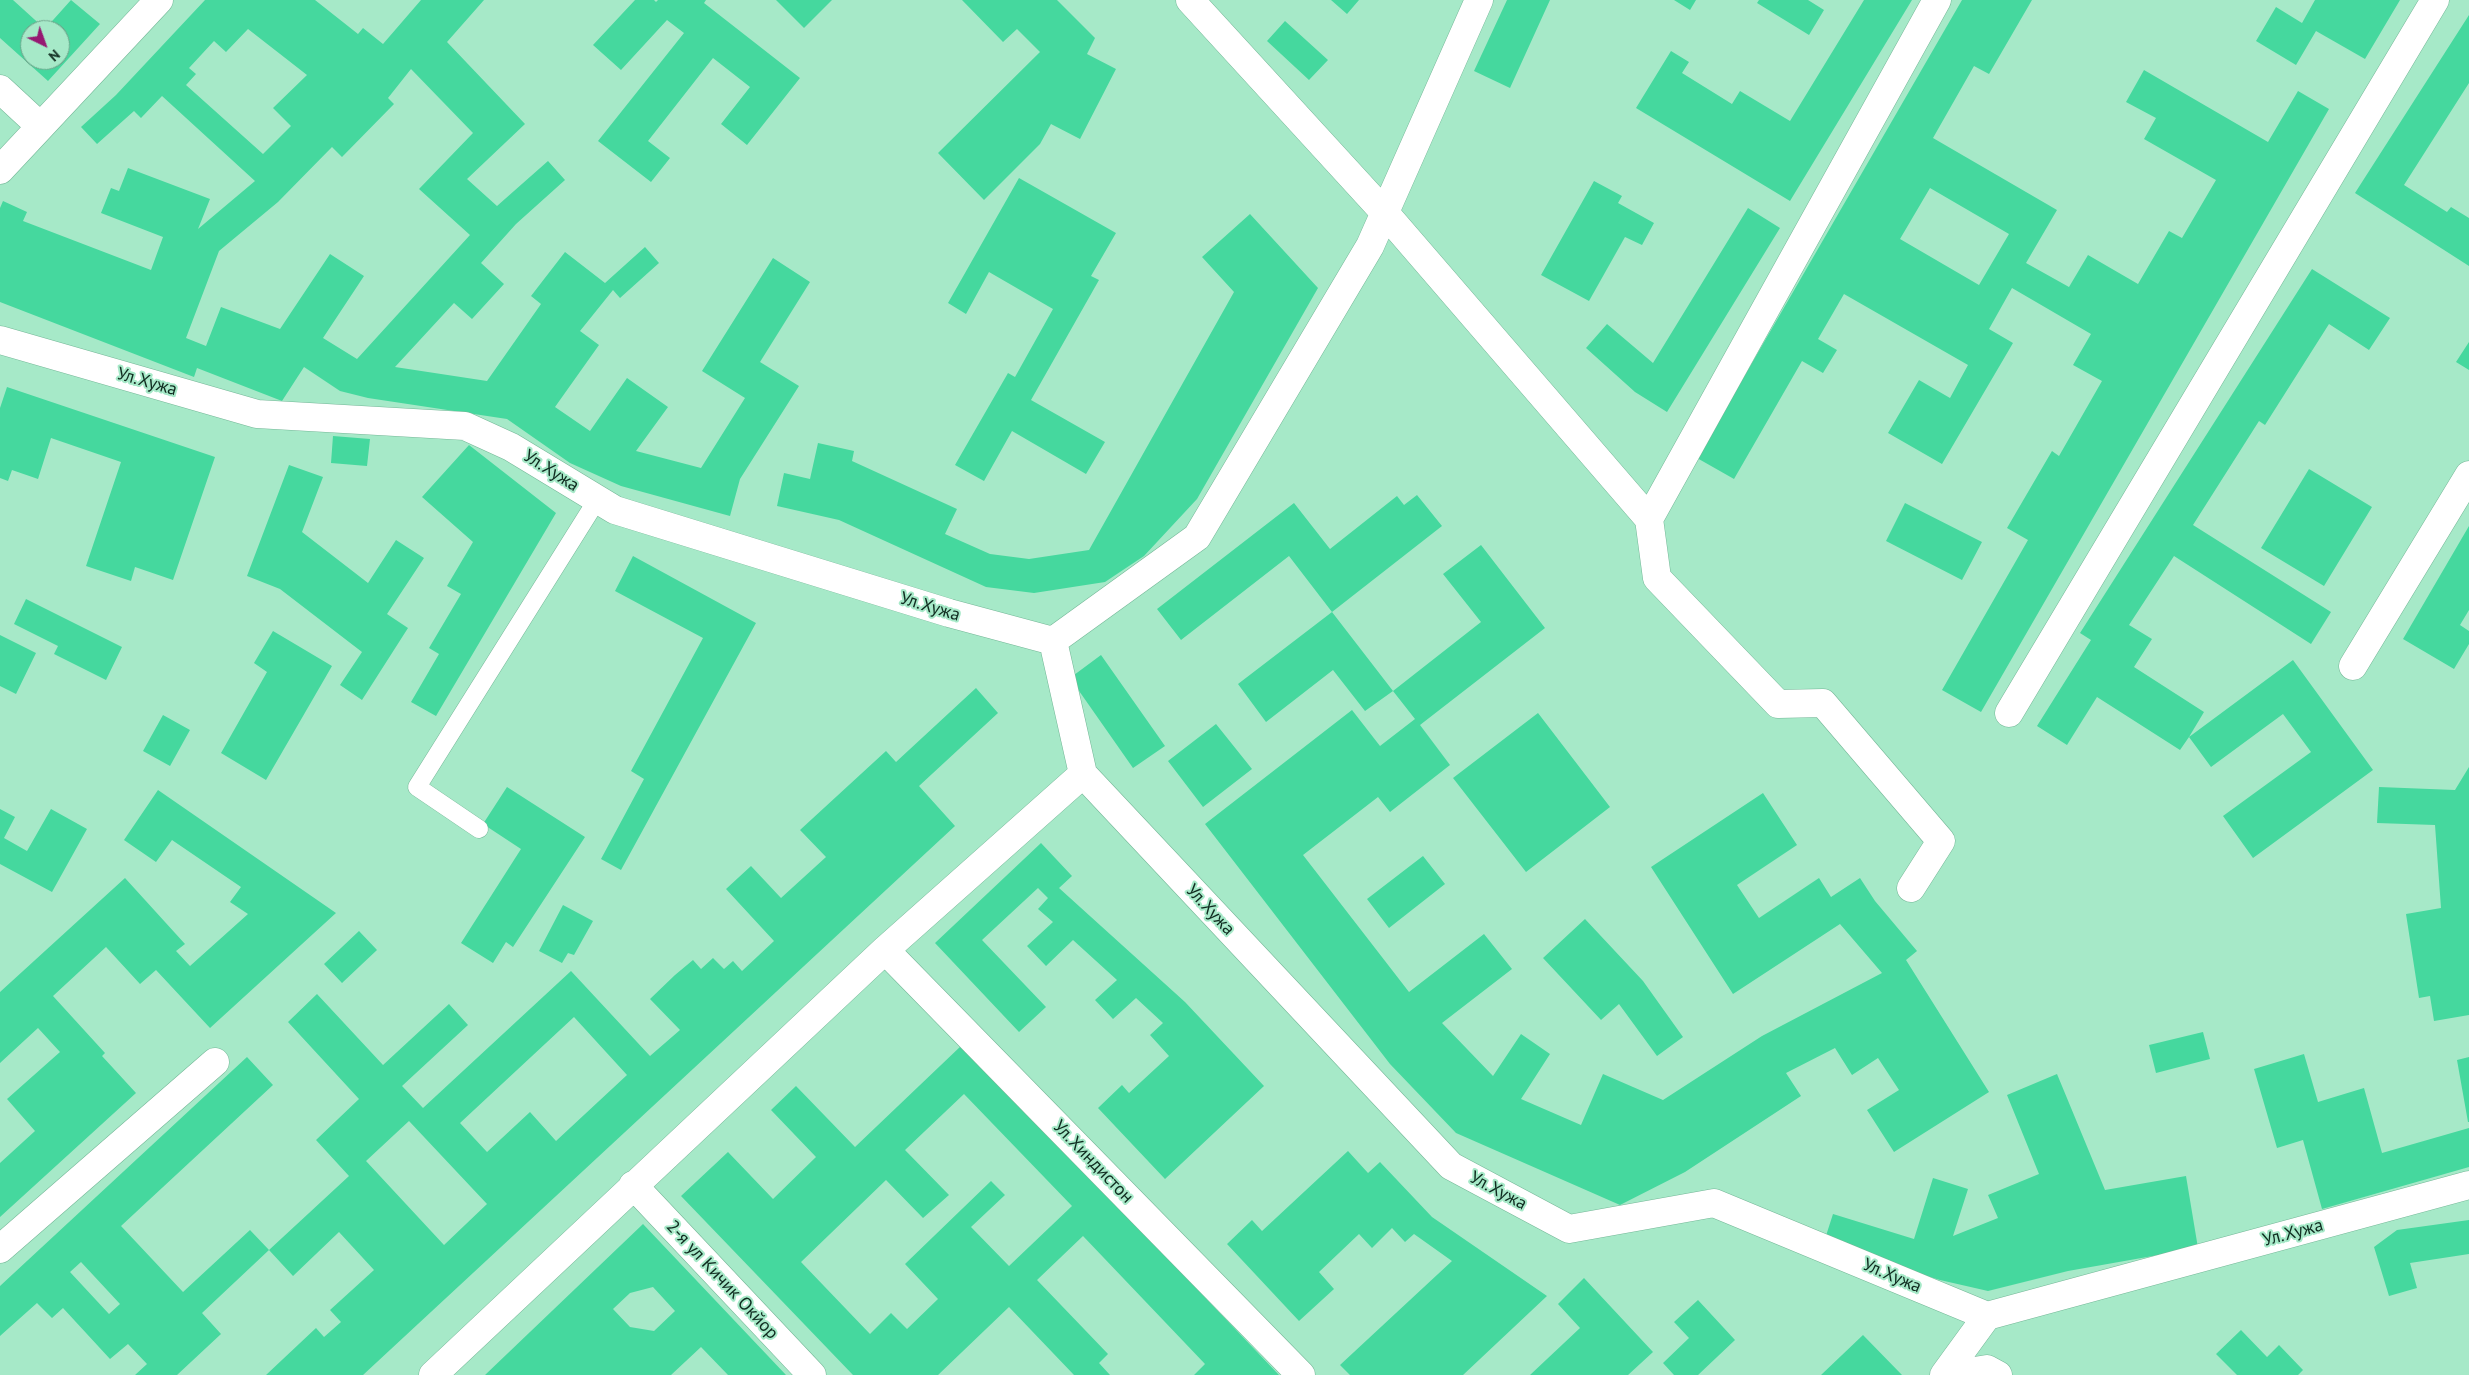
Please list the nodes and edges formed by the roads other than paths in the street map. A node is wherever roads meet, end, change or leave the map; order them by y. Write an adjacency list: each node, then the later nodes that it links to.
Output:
1 (159, 0): 7 (street)
2 (1190, 0): 9 (street)
3 (1479, 0): 9 (street)
4 (1937, 0): 13 (street)
5 (2435, 0): 16 (street)
6 (0, 89): 7 (street)
7 (40, 126): 8 (street)
8 (0, 170)
9 (1384, 213): 13 (street); 14 (street)
10 (2, 346): 12 (street, Ул.Хужа)
11 (2469, 475): 15 (street)
12 (598, 500): 14 (street, Ул.Хужа); 18 (lane)
13 (1649, 519): 19 (street)
14 (1053, 642): 17 (street)
15 (2353, 666)
16 (2009, 713)
17 (1083, 774): 20 (street); 25 (street, Ул.Хужа)
18 (479, 829)
19 (1911, 888)
20 (885, 950): 22 (street); 28 (street, Ул.Хиндистон)
21 (215, 1062): 24 (street)
22 (633, 1185): 26 (street); 27 (street, 2-я ул Кичик Окйор)
23 (2469, 1185): 25 (street, Ул.Хужа)
24 (0, 1249)
25 (1987, 1316): 29 (street)
26 (433, 1375)
27 (812, 1375)
28 (1301, 1375)
29 (1944, 1375)
30 (1950, 1375): 31 (street)
31 (1998, 1375)

